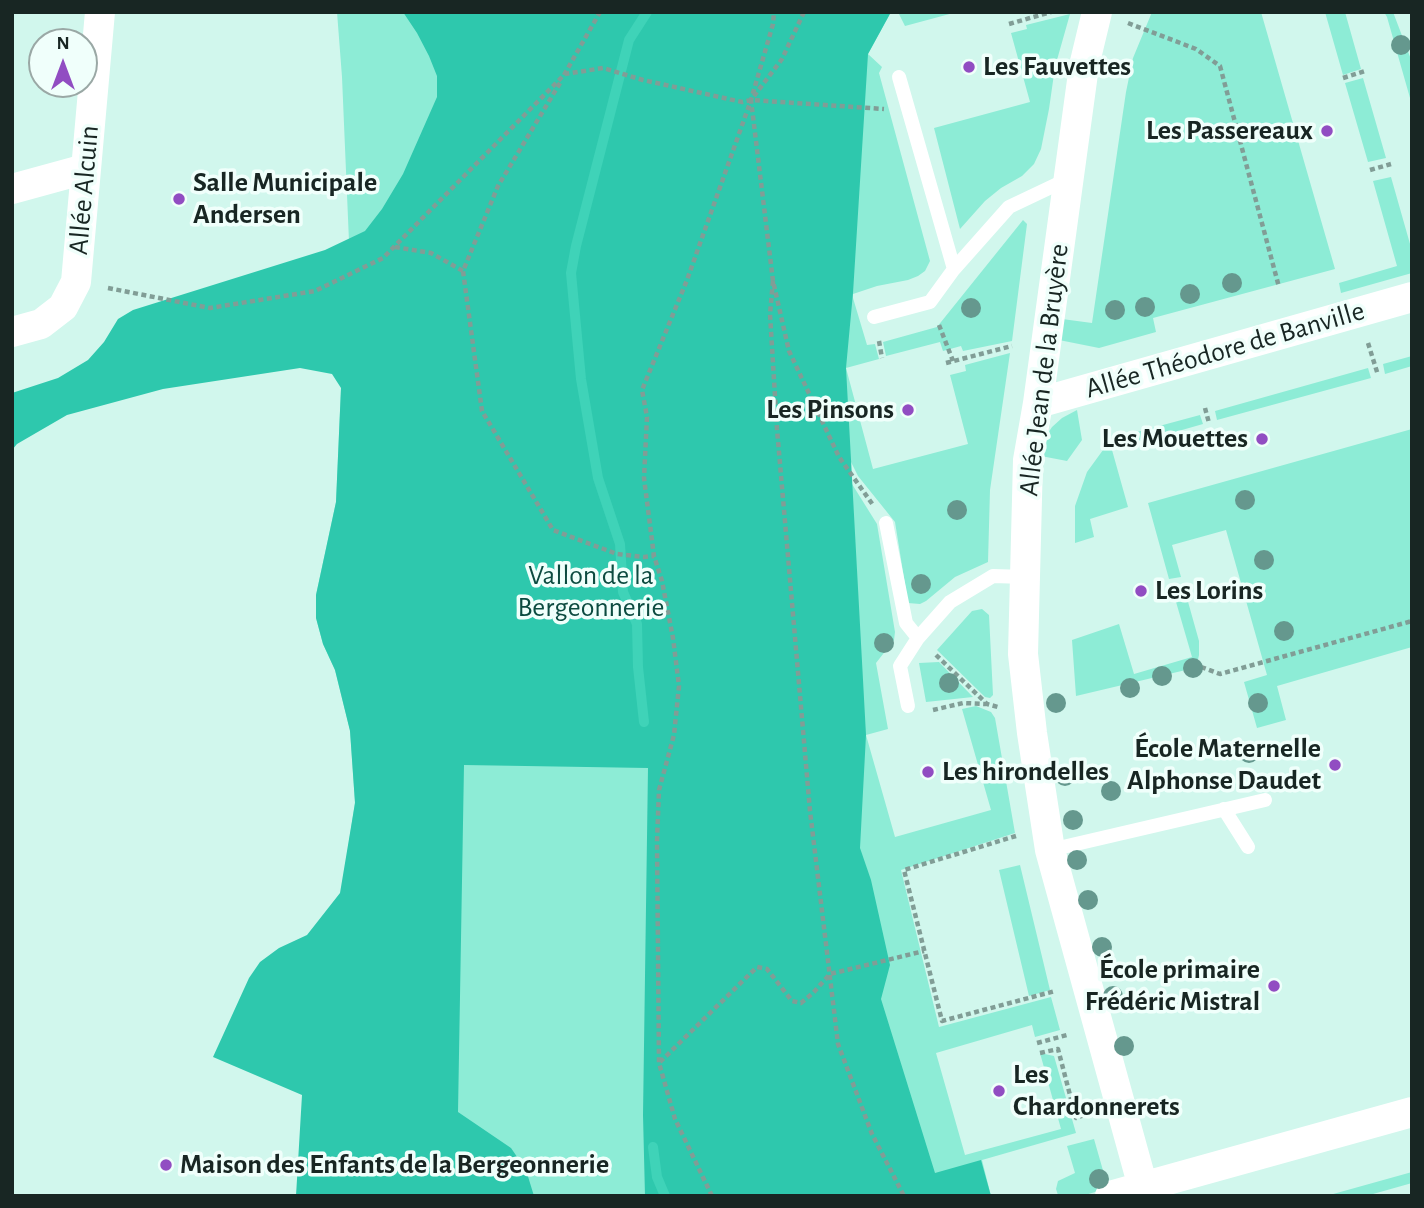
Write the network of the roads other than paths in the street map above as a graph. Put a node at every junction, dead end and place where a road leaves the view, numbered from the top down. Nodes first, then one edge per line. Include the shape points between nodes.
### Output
1 (100, 12) edge
2 (1107, 16) edge
3 (899, 77) dead end
4 (85, 169) junction
5 (1068, 179) junction
6 (12, 188) edge
7 (954, 268) junction
8 (1412, 296) edge
9 (874, 317) dead end
10 (12, 332) edge
11 (1038, 403) junction
12 (886, 523) road end
13 (1025, 577) junction
14 (918, 638) junction
15 (908, 706) dead end
16 (1265, 800) dead end
17 (1224, 809) junction
18 (1248, 847) dead end
19 (1049, 850) junction
20 (1412, 1112) edge
21 (1143, 1186) junction
22 (1110, 1196) edge

1 - 4 street, Allée Alcuin
2 - 5 street, Allée Jean de la Bruyère via 1084,66
3 - 7 lane
4 - 6 street
4 - 10 street, Allée Alcuin via 76,282 63,307 41,324
5 - 7 lane via 1009,206
5 - 11 street, Allée Jean de la Bruyère
7 - 9 lane via 930,302
8 - 11 street, Allée Théodore de Banville
11 - 13 street, Allée Jean de la Bruyère via 1028,460
12 - 14 lane via 906,622
13 - 14 lane via 993,576 950,602
13 - 19 street, Allée Jean de la Bruyère via 1023,654
14 - 15 lane via 900,666
16 - 17 lane
17 - 18 lane
17 - 19 lane
19 - 21 street, Allée Jean de la Bruyère
20 - 21 street
21 - 22 street

